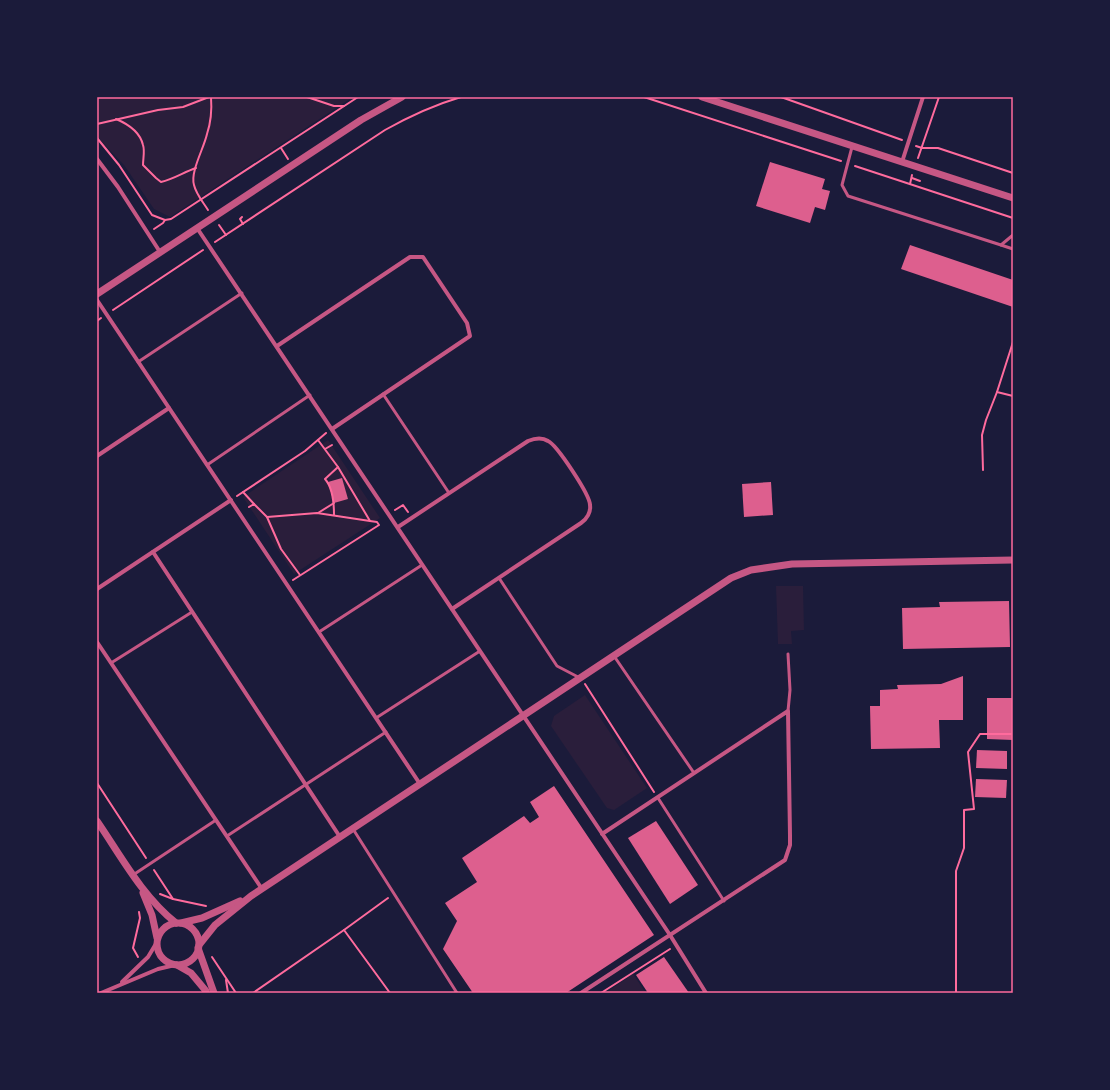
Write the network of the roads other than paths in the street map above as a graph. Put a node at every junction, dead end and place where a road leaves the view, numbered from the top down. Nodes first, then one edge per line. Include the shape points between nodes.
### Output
1 (402, 97) edge
2 (702, 97) edge
3 (923, 97) edge
4 (852, 146) junction
5 (97, 159) edge
6 (902, 162) junction
7 (1013, 198) edge
8 (197, 228) junction
9 (1013, 235) edge
10 (1001, 245) junction
11 (1013, 249) edge
12 (160, 252) junction
13 (242, 293) junction
14 (97, 294) edge
15 (97, 300) edge
16 (277, 346) junction
17 (138, 362) junction
18 (383, 394) junction
19 (310, 395) junction
20 (169, 408) junction
21 (332, 428) junction
22 (97, 456) edge
23 (207, 465) junction
24 (449, 493) junction
25 (231, 500) junction
26 (398, 527) junction
27 (153, 552) junction
28 (1013, 560) edge
29 (422, 565) junction
30 (499, 578) junction
31 (97, 589) edge
32 (452, 609) junction
33 (192, 612) junction
34 (319, 632) junction
35 (97, 642) edge
36 (480, 651) junction
37 (788, 654) dead end
38 (614, 656) junction
39 (111, 663) junction
40 (580, 678) junction
41 (788, 711) junction
42 (523, 716) junction
43 (376, 718) junction
44 (386, 732) junction
45 (694, 774) junction
46 (306, 784) junction
47 (420, 784) junction
48 (658, 798) junction
49 (216, 820) junction
50 (97, 821) edge
51 (353, 828) junction
52 (602, 834) junction
53 (227, 836) junction
54 (340, 836) junction
55 (133, 875) junction
56 (140, 886) junction
57 (262, 889) junction
58 (251, 896) junction
59 (724, 900) junction
60 (178, 923) junction
61 (670, 935) junction
62 (157, 942) junction
63 (199, 946) junction
64 (176, 965) junction
65 (120, 985) junction
66 (207, 992) edge
67 (100, 993) edge
68 (214, 993) edge
69 (457, 993) edge
70 (581, 993) edge
71 (706, 993) edge

1 - 8 street via 362,120
2 - 4 street
3 - 6 street
4 - 6 street
4 - 10 lane via 842,185 848,196
5 - 12 street
6 - 7 street
8 - 12 street
8 - 13 street
9 - 10 lane
10 - 11 lane
12 - 14 street
13 - 16 street
13 - 17 lane
15 - 17 street
16 - 18 street via 410,257 422,256 467,323 470,336
16 - 19 street
17 - 20 street
18 - 21 street
18 - 24 lane
19 - 21 street
19 - 23 lane
20 - 22 street
20 - 23 street
21 - 26 street
23 - 25 street
24 - 26 street
24 - 30 street via 528,441 538,438 548,440 556,447 587,494 590,509 584,520
25 - 27 street
25 - 34 street
26 - 29 street
27 - 31 street
27 - 33 street
28 - 38 street via 792,564 751,570 731,578
29 - 32 street
29 - 34 lane
30 - 32 street
30 - 40 lane via 557,666
32 - 36 street
33 - 39 lane
33 - 46 street
34 - 43 street
35 - 39 street
36 - 42 street
36 - 43 lane
37 - 41 lane
38 - 40 street
38 - 45 lane
39 - 49 street
40 - 42 street
41 - 45 street
41 - 59 street via 790,845 785,860
42 - 47 street
42 - 52 street
43 - 44 street
44 - 46 lane
44 - 47 street
45 - 48 street
46 - 53 lane
46 - 54 street
47 - 51 street
48 - 52 street
48 - 59 lane
49 - 53 street
49 - 55 lane
50 - 55 street
51 - 54 street
51 - 69 lane
52 - 61 street
53 - 57 street
54 - 57 street
55 - 56 street
56 - 60 street via 158,907
56 - 62 street via 152,915
57 - 58 street
58 - 60 street via 202,918
58 - 63 street via 215,925
59 - 61 street
60 - 62 street via 162,930
60 - 63 street via 192,928
61 - 70 street
61 - 71 street
62 - 64 street via 161,957 166,962
62 - 65 street via 148,957
63 - 64 street via 191,960
63 - 68 street
64 - 65 street via 158,969
64 - 66 street via 191,973
65 - 67 street

